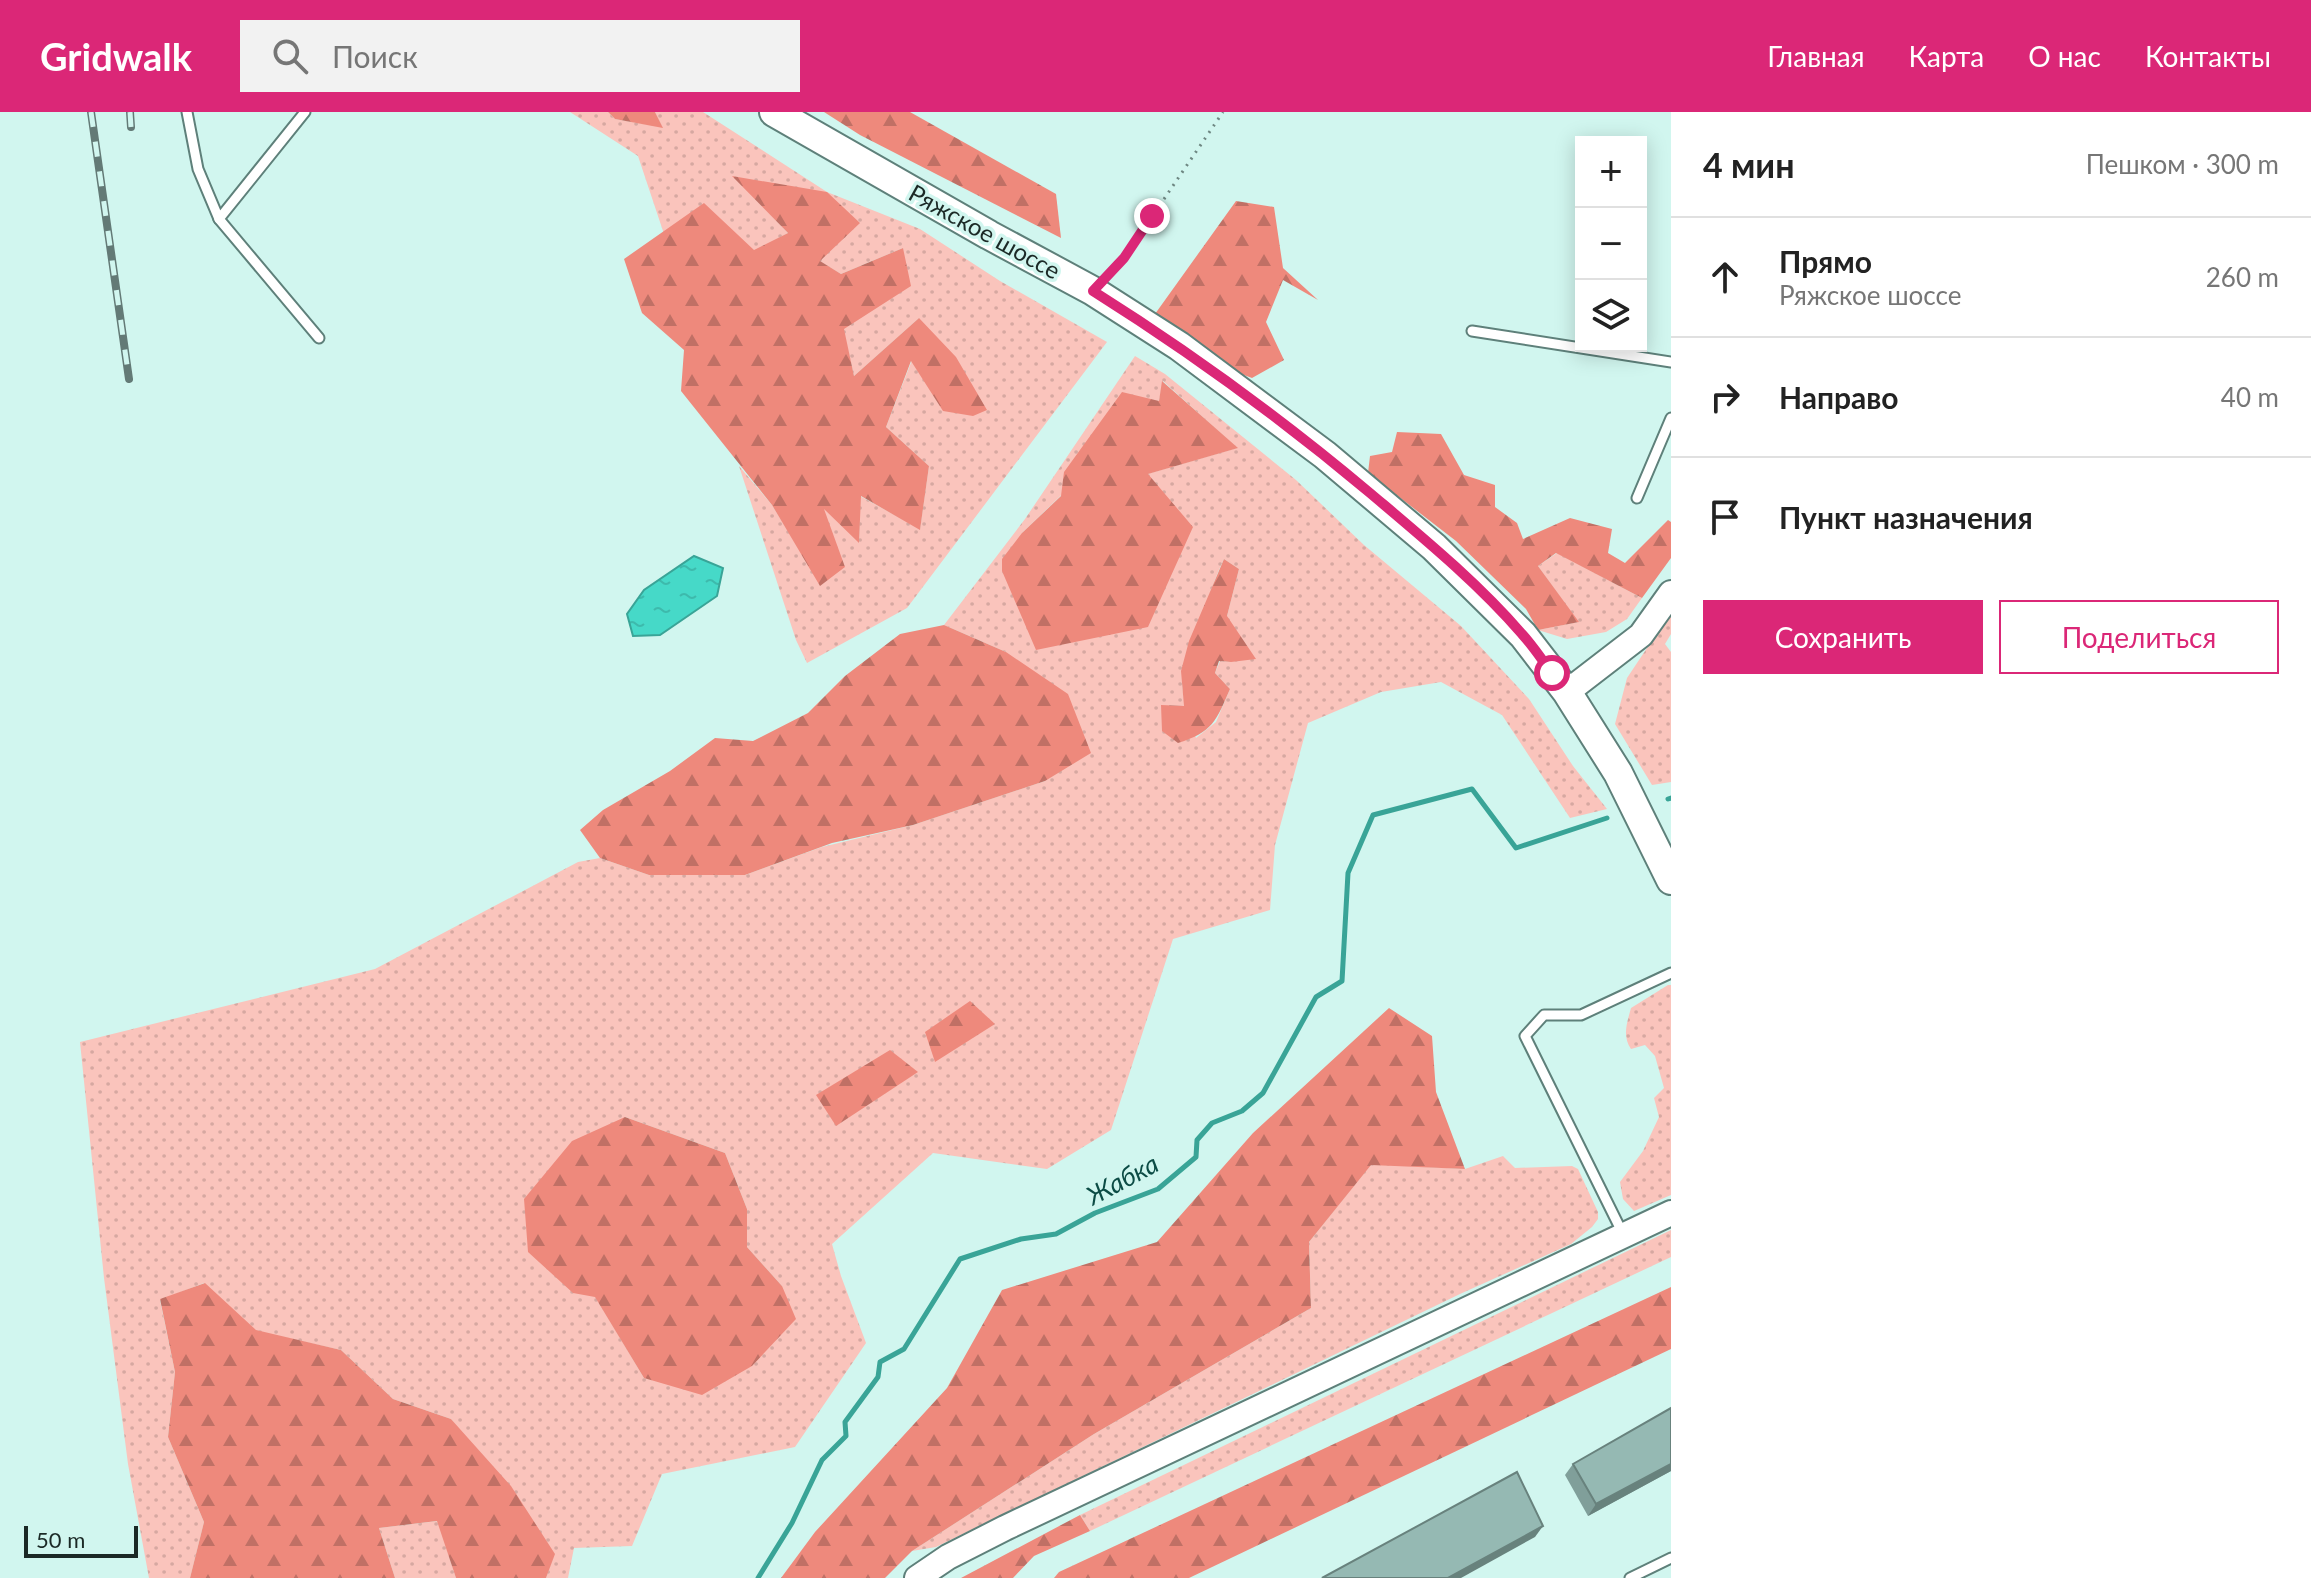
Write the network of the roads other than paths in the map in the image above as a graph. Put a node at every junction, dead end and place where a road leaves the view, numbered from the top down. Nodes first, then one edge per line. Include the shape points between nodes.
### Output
1 (187, 112) edge
2 (305, 112) edge
3 (774, 112) edge
4 (219, 219) junction
5 (1472, 331) dead end
6 (319, 338) dead end
7 (1671, 362) edge
8 (1671, 418) edge
9 (1637, 498) dead end
10 (1671, 593) edge
11 (1567, 692) junction
12 (1671, 880) edge
13 (1671, 973) edge
14 (1671, 1213) edge
15 (1624, 1235) junction
16 (1671, 1558) edge
17 (917, 1578) edge
18 (1630, 1578) edge

1 - 4 lane via 198,169
2 - 4 lane
3 - 11 main road, Ряжское шоссе via 1093,291 1179,346 1434,547 1523,635
4 - 6 lane
5 - 7 lane
8 - 9 lane
10 - 11 street via 1641,635
11 - 12 main road, Ряжское шоссе via 1618,773
13 - 15 lane via 1581,1015 1544,1015 1525,1036
14 - 15 street
15 - 17 street via 1005,1528
16 - 18 lane

